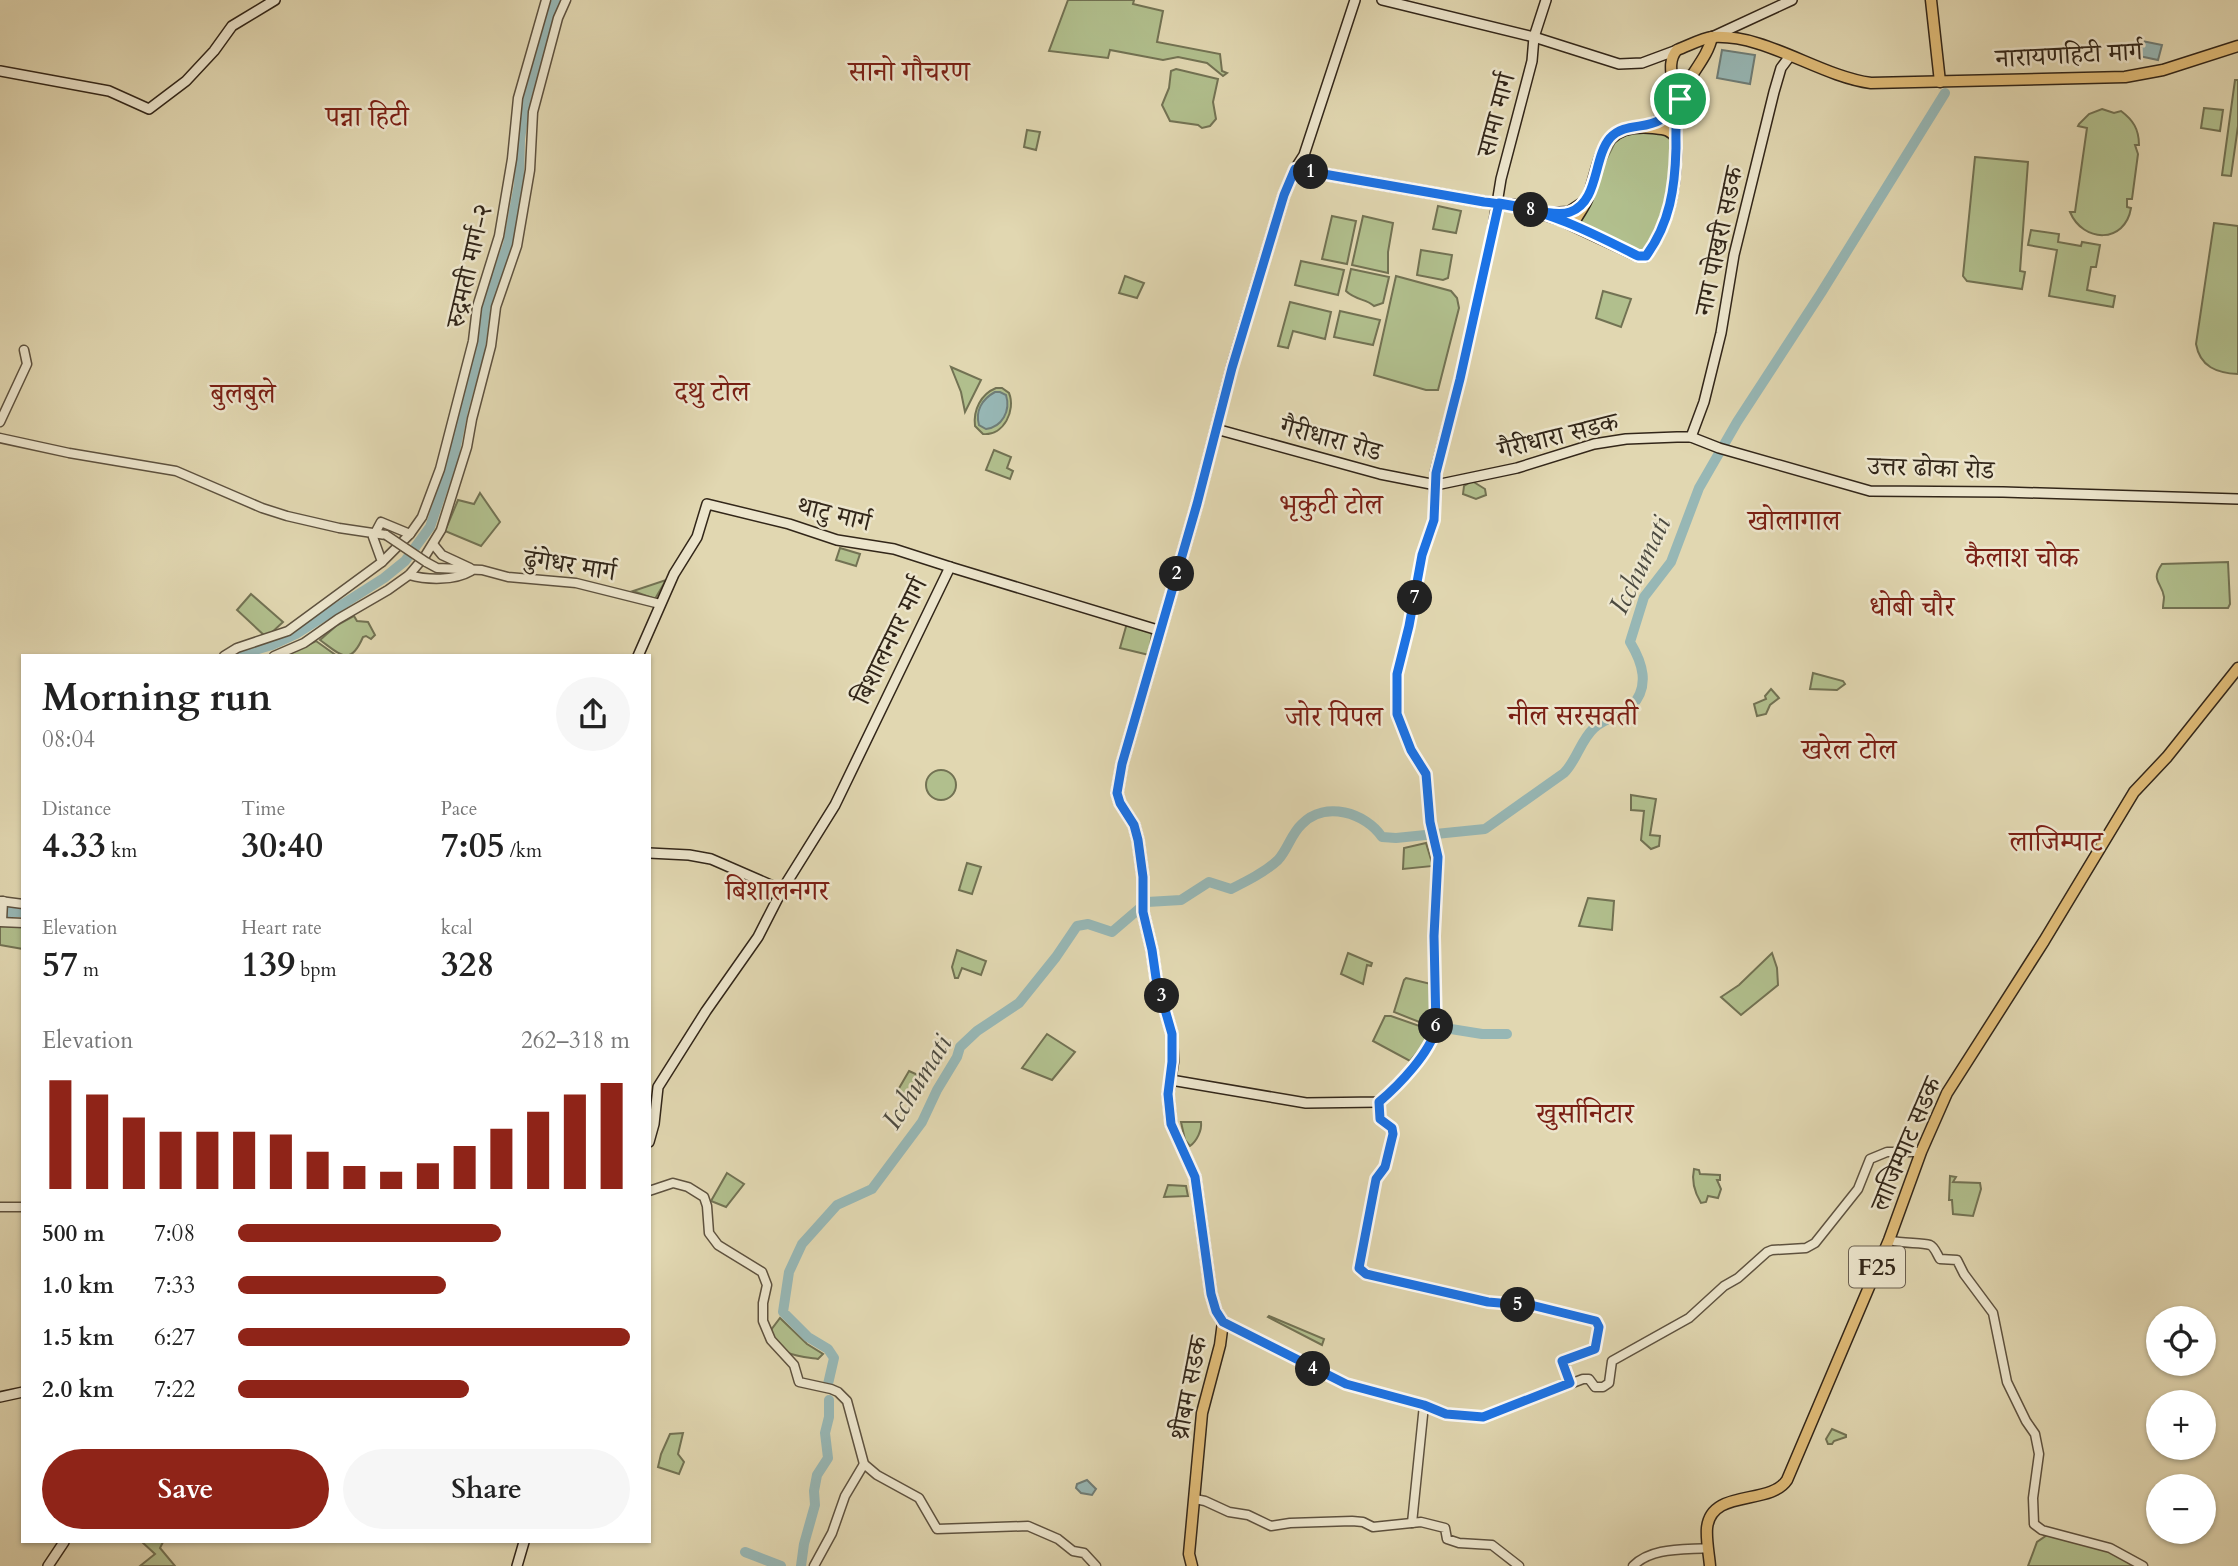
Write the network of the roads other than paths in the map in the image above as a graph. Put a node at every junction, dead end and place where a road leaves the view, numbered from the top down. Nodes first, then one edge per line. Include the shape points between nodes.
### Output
1 (275, 0) edge
2 (546, 0) edge
3 (566, 0) edge
4 (1355, 0) edge
5 (1382, 0) edge
6 (1546, 0) edge
7 (1792, 0) edge
8 (1931, 0) edge
9 (1534, 37) junction
10 (1712, 37) junction
11 (2238, 46) edge
12 (1677, 50) junction
13 (1790, 56) junction
14 (0, 71) edge
15 (1940, 82) junction
16 (1677, 98) junction
17 (1642, 127) junction
18 (1676, 139) junction
19 (1295, 169) junction
20 (1590, 192) junction
21 (1499, 203) junction
22 (1529, 209) junction
23 (1573, 225) junction
24 (24, 351) dead end
25 (0, 422) edge
26 (1216, 429) junction
27 (1691, 437) junction
28 (0, 438) edge
29 (1436, 485) junction
30 (2238, 499) edge
31 (374, 533) junction
32 (410, 534) junction
33 (433, 544) junction
34 (382, 562) junction
35 (950, 567) junction
36 (472, 570) junction
37 (409, 575) junction
38 (660, 604) junction
39 (1161, 631) junction
40 (227, 654) edge
41 (279, 654) edge
42 (639, 654) edge
43 (2238, 668) edge
44 (651, 853) edge
45 (782, 890) junction
46 (2, 903) edge
47 (21, 905) edge
48 (1, 920) edge
49 (21, 923) edge
50 (1171, 1080) junction
51 (1379, 1102) junction
52 (651, 1135) edge
53 (1921, 1152) junction
54 (651, 1190) edge
55 (0, 1207) edge
56 (21, 1207) edge
57 (1889, 1240) junction
58 (1223, 1322) junction
59 (1570, 1383) junction
60 (21, 1392) edge
61 (0, 1397) edge
62 (1424, 1405) junction
63 (864, 1464) junction
64 (1195, 1499) junction
65 (1412, 1523) junction
66 (63, 1543) edge
67 (524, 1543) edge
68 (1709, 1548) junction
69 (48, 1566) edge
70 (517, 1566) edge
71 (814, 1566) edge
72 (1096, 1566) edge
73 (1192, 1566) edge
74 (1518, 1566) edge
75 (1633, 1566) edge
76 (1710, 1566) edge
77 (2143, 1566) edge

1 - 14 main road via 232,26 186,81 149,109 109,91
2 - 32 street, रुद्रमती मार्ग-२ via 517,97 505,209 477,307 473,341 440,469 422,517
3 - 33 street via 533,112 530,170 517,246 496,307 491,346 456,486
4 - 19 main road via 1304,155
5 - 9 main road
6 - 9 main road, सामा मार्ग
7 - 10 main road
8 - 15 main road
9 - 12 main road via 1626,65 1642,64
9 - 21 main road, सामा मार्ग
10 - 12 main road
10 - 13 main road, नारायणहिटी मार्ग via 1749,41
10 - 16 main road
11 - 15 main road, नारायणहिटी मार्ग via 2125,77
12 - 16 main road via 1671,64
13 - 15 main road, नारायणहिटी मार्ग via 1852,80
13 - 27 main road, नाग पोखरी सडक via 1774,92 1734,255 1721,333
16 - 17 main road via 1661,120
16 - 18 main road
17 - 18 main road via 1668,130
17 - 20 main road via 1611,137
18 - 23 main road via 1672,201 1646,256
19 - 21 main road
19 - 26 main road, थ्रीबम सडक
20 - 22 main road via 1569,212
20 - 23 main road
21 - 22 main road
21 - 29 main road, सामा मार्ग
22 - 23 main road
24 - 25 street via 27,364
26 - 29 main road, गैरीधारा रोड
26 - 39 main road, थ्रीबम सडक
27 - 29 main road, गैरीधारा सडक via 1608,442
27 - 30 main road, उत्तर ढोका रोड via 1870,491
28 - 31 street via 176,471 287,516
29 - 51 main road, सामा मार्ग via 1434,520 1422,555 1396,697 1397,714 1411,750 1426,774 1438,857 1436,1028 1426,1050
31 - 32 street via 381,522
31 - 34 street
31 - 36 street, bridge via 386,535 437,568
32 - 34 street, रुद्रमती मार्ग-२
33 - 36 street via 442,555
33 - 37 street
34 - 40 street, रुद्रमती मार्ग-२ via 288,631
35 - 38 main road, थाटु मार्ग via 894,549 837,540 707,505 697,537
35 - 39 main road, बिशालनगर मार्ग
35 - 45 main road, बिशालनगर मार्ग via 835,805
36 - 37 street via 451,577
36 - 38 street, ढुंगेधर मार्ग via 576,583
37 - 41 street via 304,643
38 - 42 main road
39 - 50 main road, थ्रीबम सडक via 1117,793 1138,840 1142,903 1172,1034
43 - 53 main road, लाजिम्पाट सडक / F25 via 2134,792 1947,1093
44 - 45 main road via 711,859
45 - 52 main road, बिशालनगर मार्ग via 758,937 658,1087
46 - 47 street
46 - 48 street
48 - 49 street
50 - 51 main road via 1306,1103
50 - 58 main road, थ्रीबम सडक via 1171,1124 1195,1177 1211,1294
51 - 59 street via 1380,1119 1393,1134 1385,1167 1376,1179 1359,1268 1366,1274 1488,1302 1535,1306 1596,1321 1595,1349 1562,1361
53 - 57 main road, लाजिम्पाट सडक / F25
53 - 59 street via 1886,1152 1870,1159 1858,1189 1815,1243 1767,1252 1689,1318 1612,1361 1609,1383 1603,1387 1595,1387 1586,1378
54 - 63 street via 673,1183 704,1198 709,1233 718,1245 762,1272 767,1285 763,1321 771,1340 794,1365 799,1382 831,1389 847,1401
55 - 56 street
57 - 68 main road, लाजिम्पाट सडक / F25 via 1787,1480 1777,1491 1720,1508 1709,1521
57 - 77 street via 1930,1245 1940,1259 1957,1260 1993,1313 2007,1382 2035,1434 2039,1454 2034,1524 2110,1548
58 - 62 street via 1346,1384
58 - 64 main road, थ्रीबम सडक via 1202,1413
59 - 62 street via 1483,1417 1446,1414
60 - 61 main road
62 - 65 street
63 - 71 street
63 - 72 street via 919,1497 937,1529 1028,1526 1084,1553
64 - 65 street via 1270,1526 1290,1522 1352,1521 1373,1527
64 - 73 main road, थ्रीबम सडक via 1189,1554
65 - 74 street via 1445,1528 1447,1539 1459,1543 1492,1545
66 - 69 main road
67 - 70 main road
68 - 75 street via 1665,1551
68 - 76 main road, लाजिम्पाट सडक / F25

